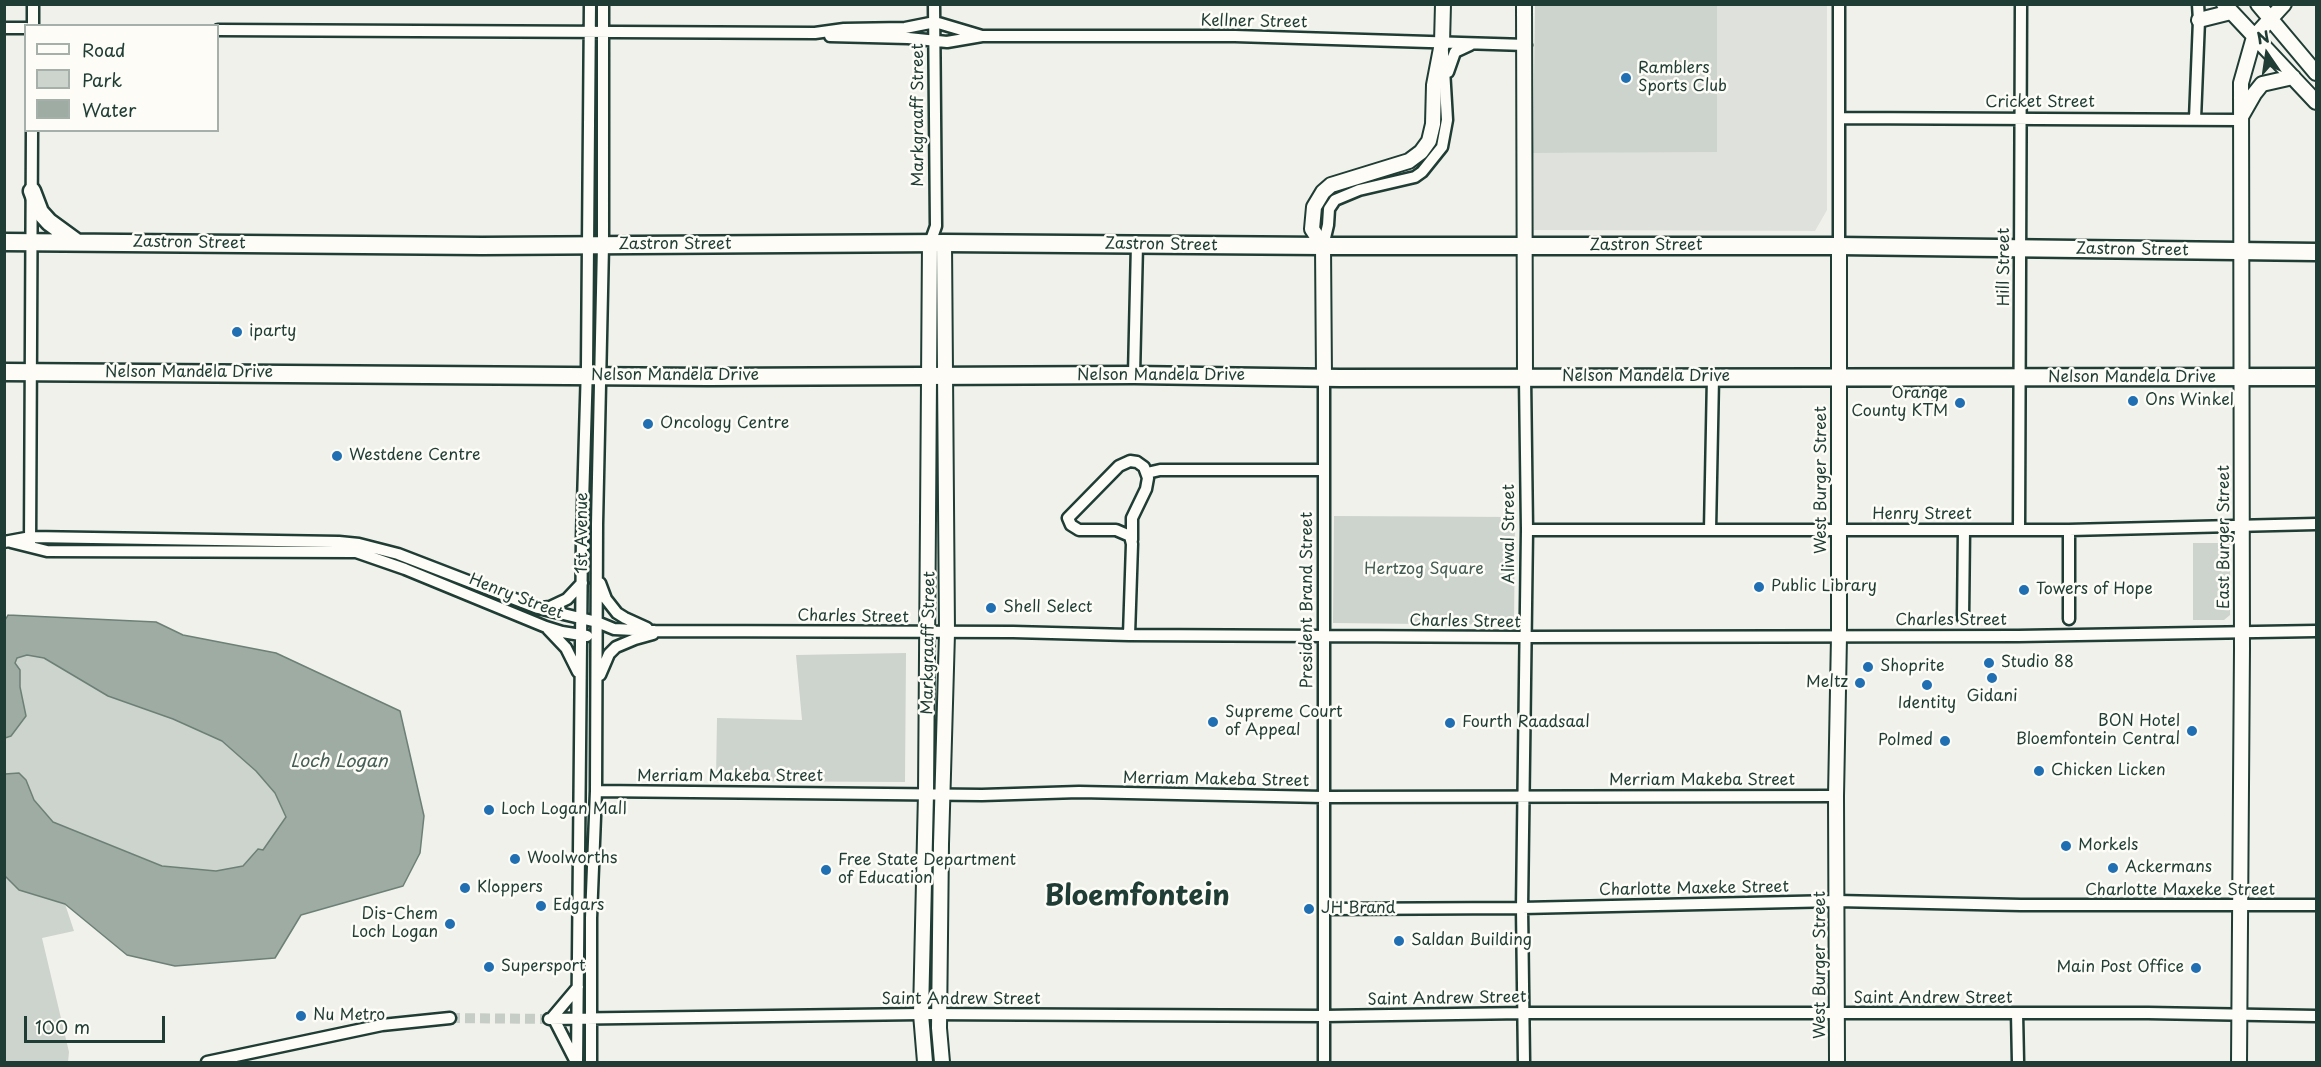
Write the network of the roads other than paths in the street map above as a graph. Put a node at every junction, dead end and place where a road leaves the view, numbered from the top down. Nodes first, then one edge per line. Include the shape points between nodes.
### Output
1 (33, 4) edge
2 (590, 4) edge
3 (603, 4) edge
4 (934, 4) edge
5 (1443, 4) edge
6 (1524, 4) edge
7 (1839, 4) edge
8 (2021, 4) edge
9 (2198, 4) edge
10 (2258, 4) edge
11 (2284, 4) edge
12 (2227, 8) edge
13 (2270, 18) junction
14 (2199, 20) junction
15 (935, 22) junction
16 (33, 24) edge
17 (4, 28) edge
18 (24, 28) edge
19 (219, 30) edge
20 (590, 32) junction
21 (603, 32) junction
22 (815, 33) junction
23 (982, 36) junction
24 (2254, 37) junction
25 (935, 41) junction
26 (1442, 43) junction
27 (1474, 44) junction
28 (1526, 45) junction
29 (2316, 72) edge
30 (2293, 77) junction
31 (1447, 82) junction
32 (2316, 102) edge
33 (1840, 118) junction
34 (2022, 118) junction
35 (2195, 119) junction
36 (2240, 120) junction
37 (33, 132) edge
38 (32, 191) junction
39 (75, 241) junction
40 (4, 242) edge
41 (32, 242) junction
42 (937, 243) junction
43 (1137, 244) junction
44 (595, 245) junction
45 (1323, 246) junction
46 (1525, 246) junction
47 (1839, 246) junction
48 (2020, 248) junction
49 (2240, 252) junction
50 (2316, 252) edge
51 (4, 372) edge
52 (31, 372) junction
53 (936, 375) junction
54 (1134, 375) junction
55 (594, 376) junction
56 (1525, 377) junction
57 (1713, 377) junction
58 (1838, 377) junction
59 (2316, 377) edge
60 (1324, 378) junction
61 (2242, 378) junction
62 (2020, 379) junction
63 (1324, 470) junction
64 (1147, 473) junction
65 (2316, 524) edge
66 (2241, 527) junction
67 (1527, 530) junction
68 (1710, 530) junction
69 (1838, 530) junction
70 (1964, 530) junction
71 (2019, 530) junction
72 (2069, 530) junction
73 (1132, 540) junction
74 (7, 542) edge
75 (31, 542) junction
76 (597, 574) junction
77 (582, 583) junction
78 (538, 608) junction
79 (1963, 618) dead end
80 (582, 619) junction
81 (2069, 619) dead end
82 (597, 622) junction
83 (546, 627) junction
84 (614, 629) junction
85 (656, 631) junction
86 (667, 631) junction
87 (2316, 631) edge
88 (927, 632) junction
89 (947, 633) junction
90 (2241, 633) junction
91 (581, 635) junction
92 (1129, 635) junction
93 (1326, 636) junction
94 (1839, 636) junction
95 (597, 637) junction
96 (1526, 638) junction
97 (581, 680) junction
98 (597, 683) junction
99 (596, 791) junction
100 (926, 793) junction
101 (943, 793) junction
102 (1523, 796) junction
103 (1836, 796) junction
104 (1324, 797) junction
105 (1837, 901) junction
106 (2316, 905) edge
107 (2240, 906) junction
108 (1522, 908) junction
109 (1324, 909) junction
110 (578, 987) junction
111 (1523, 1013) junction
112 (2017, 1013) junction
113 (921, 1014) junction
114 (1837, 1014) junction
115 (940, 1015) junction
116 (2240, 1015) junction
117 (1324, 1016) junction
118 (2316, 1016) edge
119 (450, 1018) tunnel mouth
120 (578, 1018) junction
121 (591, 1018) junction
122 (551, 1019) junction
123 (207, 1062) edge
124 (576, 1062) edge
125 (591, 1062) edge
126 (925, 1062) edge
127 (942, 1062) edge
128 (1324, 1062) edge
129 (1524, 1062) edge
130 (1837, 1062) edge
131 (2018, 1062) edge
132 (2239, 1062) edge

1 - 16 street
2 - 20 street, 1st Avenue
3 - 21 street, 1st Avenue
4 - 15 street, Markgraaff Street
5 - 26 main road
6 - 28 main road, Aliwal Street
7 - 33 street, West Burger Street
8 - 34 street, Hill Street
9 - 14 street
10 - 13 main road
11 - 13 main road, East Burger Street
12 - 14 main road
12 - 24 main road
13 - 24 main road, East Burger Street
13 - 29 main road
14 - 35 street
15 - 22 street, Kellner Street via 904,28
15 - 23 street, Kellner Street
15 - 25 street, Markgraaff Street
17 - 18 street
19 - 20 street, Kellner Street
20 - 21 street, Kellner Street
20 - 44 street, 1st Avenue
21 - 22 street, Kellner Street
21 - 44 street, 1st Avenue
22 - 25 street, Kellner Street
23 - 25 street, Kellner Street
23 - 26 street, Kellner Street via 1235,36
24 - 30 main road
24 - 36 main road, East Burger Street via 2241,83
25 - 42 street, Markgraaff Street
26 - 27 street, Kellner Street
26 - 31 street
26 - 45 main road via 1429,141 1409,161 1344,180 1323,192 1314,207 1312,229
27 - 28 street, Kellner Street
27 - 31 street via 1455,52
28 - 46 main road, Aliwal Street
30 - 32 main road
30 - 36 main road via 2262,84
31 - 45 street via 1445,134 1436,157 1415,177 1335,200 1329,209
33 - 34 street, Cricket Street
33 - 47 street, West Burger Street
34 - 35 street, Cricket Street
34 - 48 street, Hill Street
35 - 36 street, Cricket Street
36 - 49 main road, East Burger Street
37 - 38 street
38 - 39 highway via 40,212
38 - 41 street
39 - 41 highway, Zastron Street
39 - 44 highway, Zastron Street
40 - 41 highway, Zastron Street
41 - 52 street
42 - 43 highway, Zastron Street
42 - 44 highway, Zastron Street
42 - 53 main road, Markgraaff Street
43 - 45 highway, Zastron Street
43 - 54 street
44 - 55 street, 1st Avenue
45 - 46 highway, Zastron Street
45 - 60 main road, President Brand Street
46 - 47 highway, Zastron Street
46 - 56 main road, Aliwal Street
47 - 48 highway, Zastron Street
47 - 58 main road, West Burger Street
48 - 49 highway, Zastron Street
48 - 62 street, Hill Street
49 - 50 highway, Zastron Street
49 - 61 main road, East Burger Street
51 - 52 highway, Nelson Mandela Drive
52 - 55 highway, Nelson Mandela Drive
52 - 75 street
53 - 54 highway, Nelson Mandela Drive
53 - 55 highway, Nelson Mandela Drive
53 - 88 main road, Markgraaff Street
53 - 89 main road, Markgraaff Street
54 - 60 highway, Nelson Mandela Drive
55 - 76 street, 1st Avenue
55 - 77 street, 1st Avenue
56 - 57 highway, Nelson Mandela Drive
56 - 60 highway, Nelson Mandela Drive
56 - 67 street, Aliwal Street
57 - 58 highway, Nelson Mandela Drive
57 - 68 street
58 - 62 highway, Nelson Mandela Drive
58 - 69 main road, West Burger Street
59 - 61 highway, Nelson Mandela Drive
60 - 63 street, President Brand Street
61 - 62 highway, Nelson Mandela Drive
61 - 66 main road, East Burger Street
62 - 71 street, Hill Street
63 - 64 street
63 - 93 street, President Brand Street
64 - 73 street via 1146,489 1132,518
64 - 73 street via 1137,462 1125,462 1068,518 1079,530 1116,530 1127,533
65 - 66 street, Henry Street
66 - 72 street, Henry Street
66 - 90 main road, East Burger Street
67 - 68 street, Henry Street
67 - 96 street, Aliwal Street
68 - 69 street, Henry Street
69 - 70 street, Henry Street
69 - 94 main road, West Burger Street
70 - 71 street, Henry Street
70 - 79 street
71 - 72 street, Henry Street
72 - 81 street
73 - 92 street
74 - 75 street, Henry Street
75 - 78 street, Henry Street via 359,544 398,554
75 - 83 street, Henry Street via 47,551 356,552
76 - 82 street, 1st Avenue
76 - 85 street via 606,599 617,613
77 - 78 street via 560,604
77 - 80 street, 1st Avenue
78 - 80 street, Henry Street
80 - 82 street, Henry Street
80 - 91 street, 1st Avenue
82 - 84 street, Henry Street
82 - 95 street, 1st Avenue
83 - 91 street, Henry Street
83 - 97 street via 573,657
84 - 85 street, Charles Street
84 - 95 street
85 - 86 street, Charles Street
86 - 88 street, Charles Street
86 - 98 street via 616,647 603,664
87 - 90 street, Charles Street
88 - 89 street, Charles Street
88 - 100 main road, Markgraaff Street
89 - 92 street, Charles Street
89 - 101 main road, Markgraaff Street
90 - 94 street, Charles Street
90 - 107 main road, East Burger Street
91 - 95 street, Henry Street
91 - 97 street, 1st Avenue
92 - 93 street, Charles Street
93 - 96 street, Charles Street
93 - 104 street, President Brand Street
94 - 96 street, Charles Street
94 - 103 main road, West Burger Street
95 - 98 street, 1st Avenue
96 - 102 street, Aliwal Street
97 - 110 street, 1st Avenue
98 - 99 street, 1st Avenue
99 - 100 street, Merriam Makeba Street
99 - 121 street, 1st Avenue
100 - 101 street, Merriam Makeba Street
100 - 113 main road, Markgraaff Street
101 - 104 street, Merriam Makeba Street
101 - 115 main road, Markgraaff Street
102 - 103 street, Merriam Makeba Street
102 - 104 street, Merriam Makeba Street
102 - 108 street, Aliwal Street
103 - 105 main road, West Burger Street
104 - 109 street, President Brand Street
105 - 107 street, Charlotte Maxeke Street
105 - 108 street, Charlotte Maxeke Street
105 - 114 main road, West Burger Street
106 - 107 street, Charlotte Maxeke Street
107 - 116 main road, East Burger Street
108 - 109 street, Charlotte Maxeke Street
108 - 111 street, Aliwal Street
109 - 117 street, President Brand Street
110 - 120 street, 1st Avenue
110 - 122 street
111 - 114 street, Saint Andrew Street
111 - 117 street, Saint Andrew Street
111 - 129 street, Aliwal Street
112 - 114 street, Saint Andrew Street
112 - 116 street, Saint Andrew Street
112 - 131 street
113 - 115 street, Saint Andrew Street
113 - 121 street, Saint Andrew Street
113 - 126 main road, Markgraaff Street
114 - 130 main road, West Burger Street
115 - 117 street, Saint Andrew Street
115 - 127 main road, Markgraaff Street
116 - 118 street, Saint Andrew Street
116 - 132 main road, East Burger Street
117 - 128 street, President Brand Street
119 - 123 street via 382,1025
120 - 121 street, Saint Andrew Street
120 - 122 street, Saint Andrew Street
120 - 124 street, 1st Avenue
121 - 125 street, 1st Avenue
122 - 124 street

